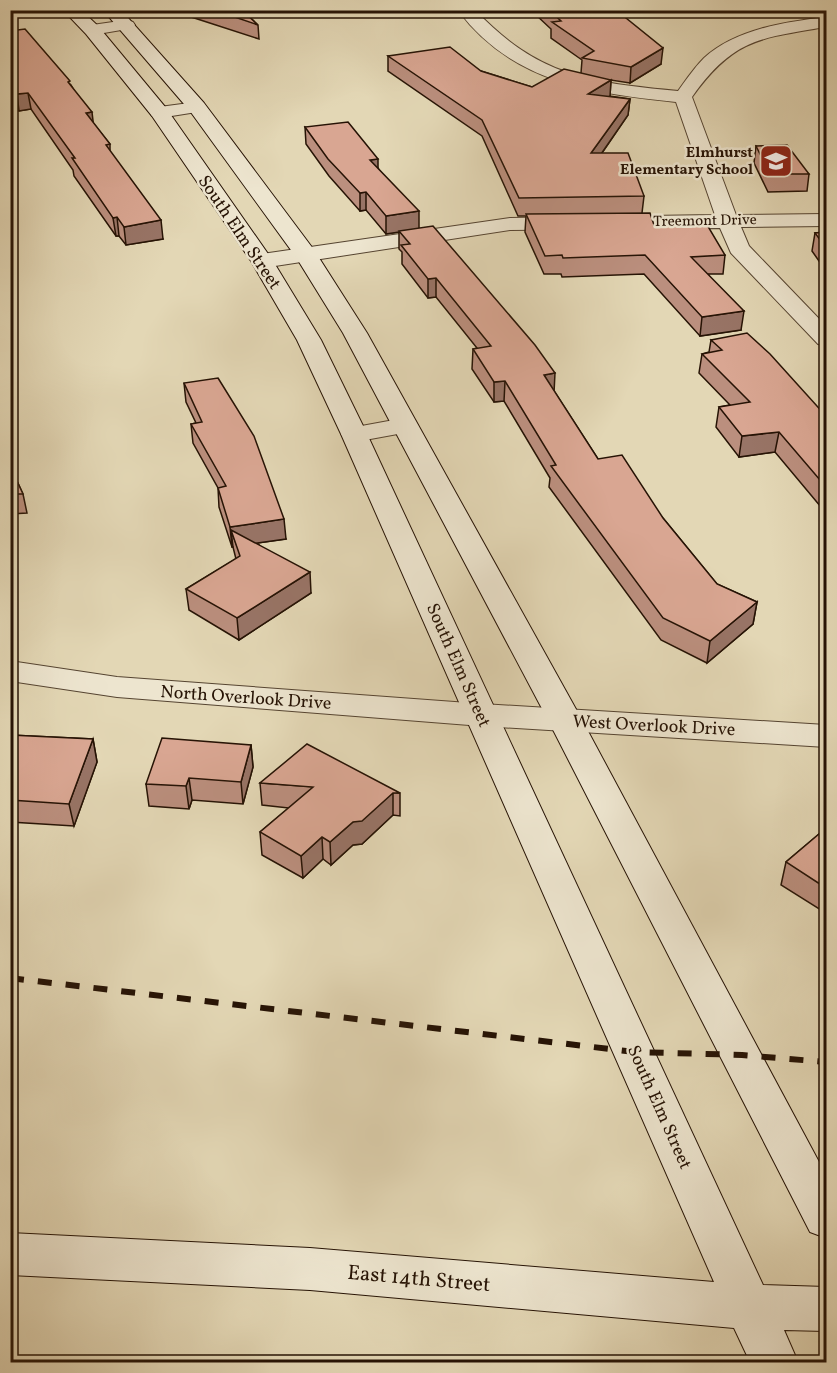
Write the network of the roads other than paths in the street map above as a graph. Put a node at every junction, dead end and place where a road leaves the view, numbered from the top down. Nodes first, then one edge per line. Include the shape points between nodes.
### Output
1 (71, 10) edge
2 (466, 10) edge
3 (119, 18) edge
4 (826, 22) edge
5 (92, 30) junction
6 (683, 97) junction
7 (197, 107) junction
8 (159, 112) junction
9 (727, 219) junction
10 (826, 220) edge
11 (306, 255) junction
12 (262, 261) junction
13 (826, 339) edge
14 (405, 426) junction
15 (354, 434) junction
16 (10, 671) edge
17 (482, 715) junction
18 (565, 720) junction
19 (826, 736) edge
20 (826, 1218) edge
21 (10, 1254) edge
22 (750, 1306) junction
23 (826, 1309) edge
24 (774, 1362) edge

1 - 5 street, South Elm Street
2 - 6 street via 489,36 544,72 608,90
3 - 5 street
3 - 7 street, South Elm Street
4 - 6 street via 738,41 711,61
5 - 8 street, South Elm Street
6 - 9 street
7 - 8 street
7 - 11 street, South Elm Street
8 - 12 street, South Elm Street
9 - 10 street, Treemont Drive
9 - 11 street, Treemont Drive via 510,224
9 - 13 street via 739,248
11 - 12 street, Treemont Drive
11 - 14 street, South Elm Street via 355,333
12 - 15 street, South Elm Street via 309,340
14 - 15 street
14 - 18 street, South Elm Street
15 - 17 street, South Elm Street
16 - 17 street, North Overlook Drive via 117,687
17 - 18 street, West Overlook Drive
17 - 22 street, South Elm Street
18 - 19 street, West Overlook Drive
18 - 20 street, South Elm Street
21 - 22 street, East 14th Street via 310,1269
22 - 23 street, East 14th Street
22 - 24 street, South Elm Street

